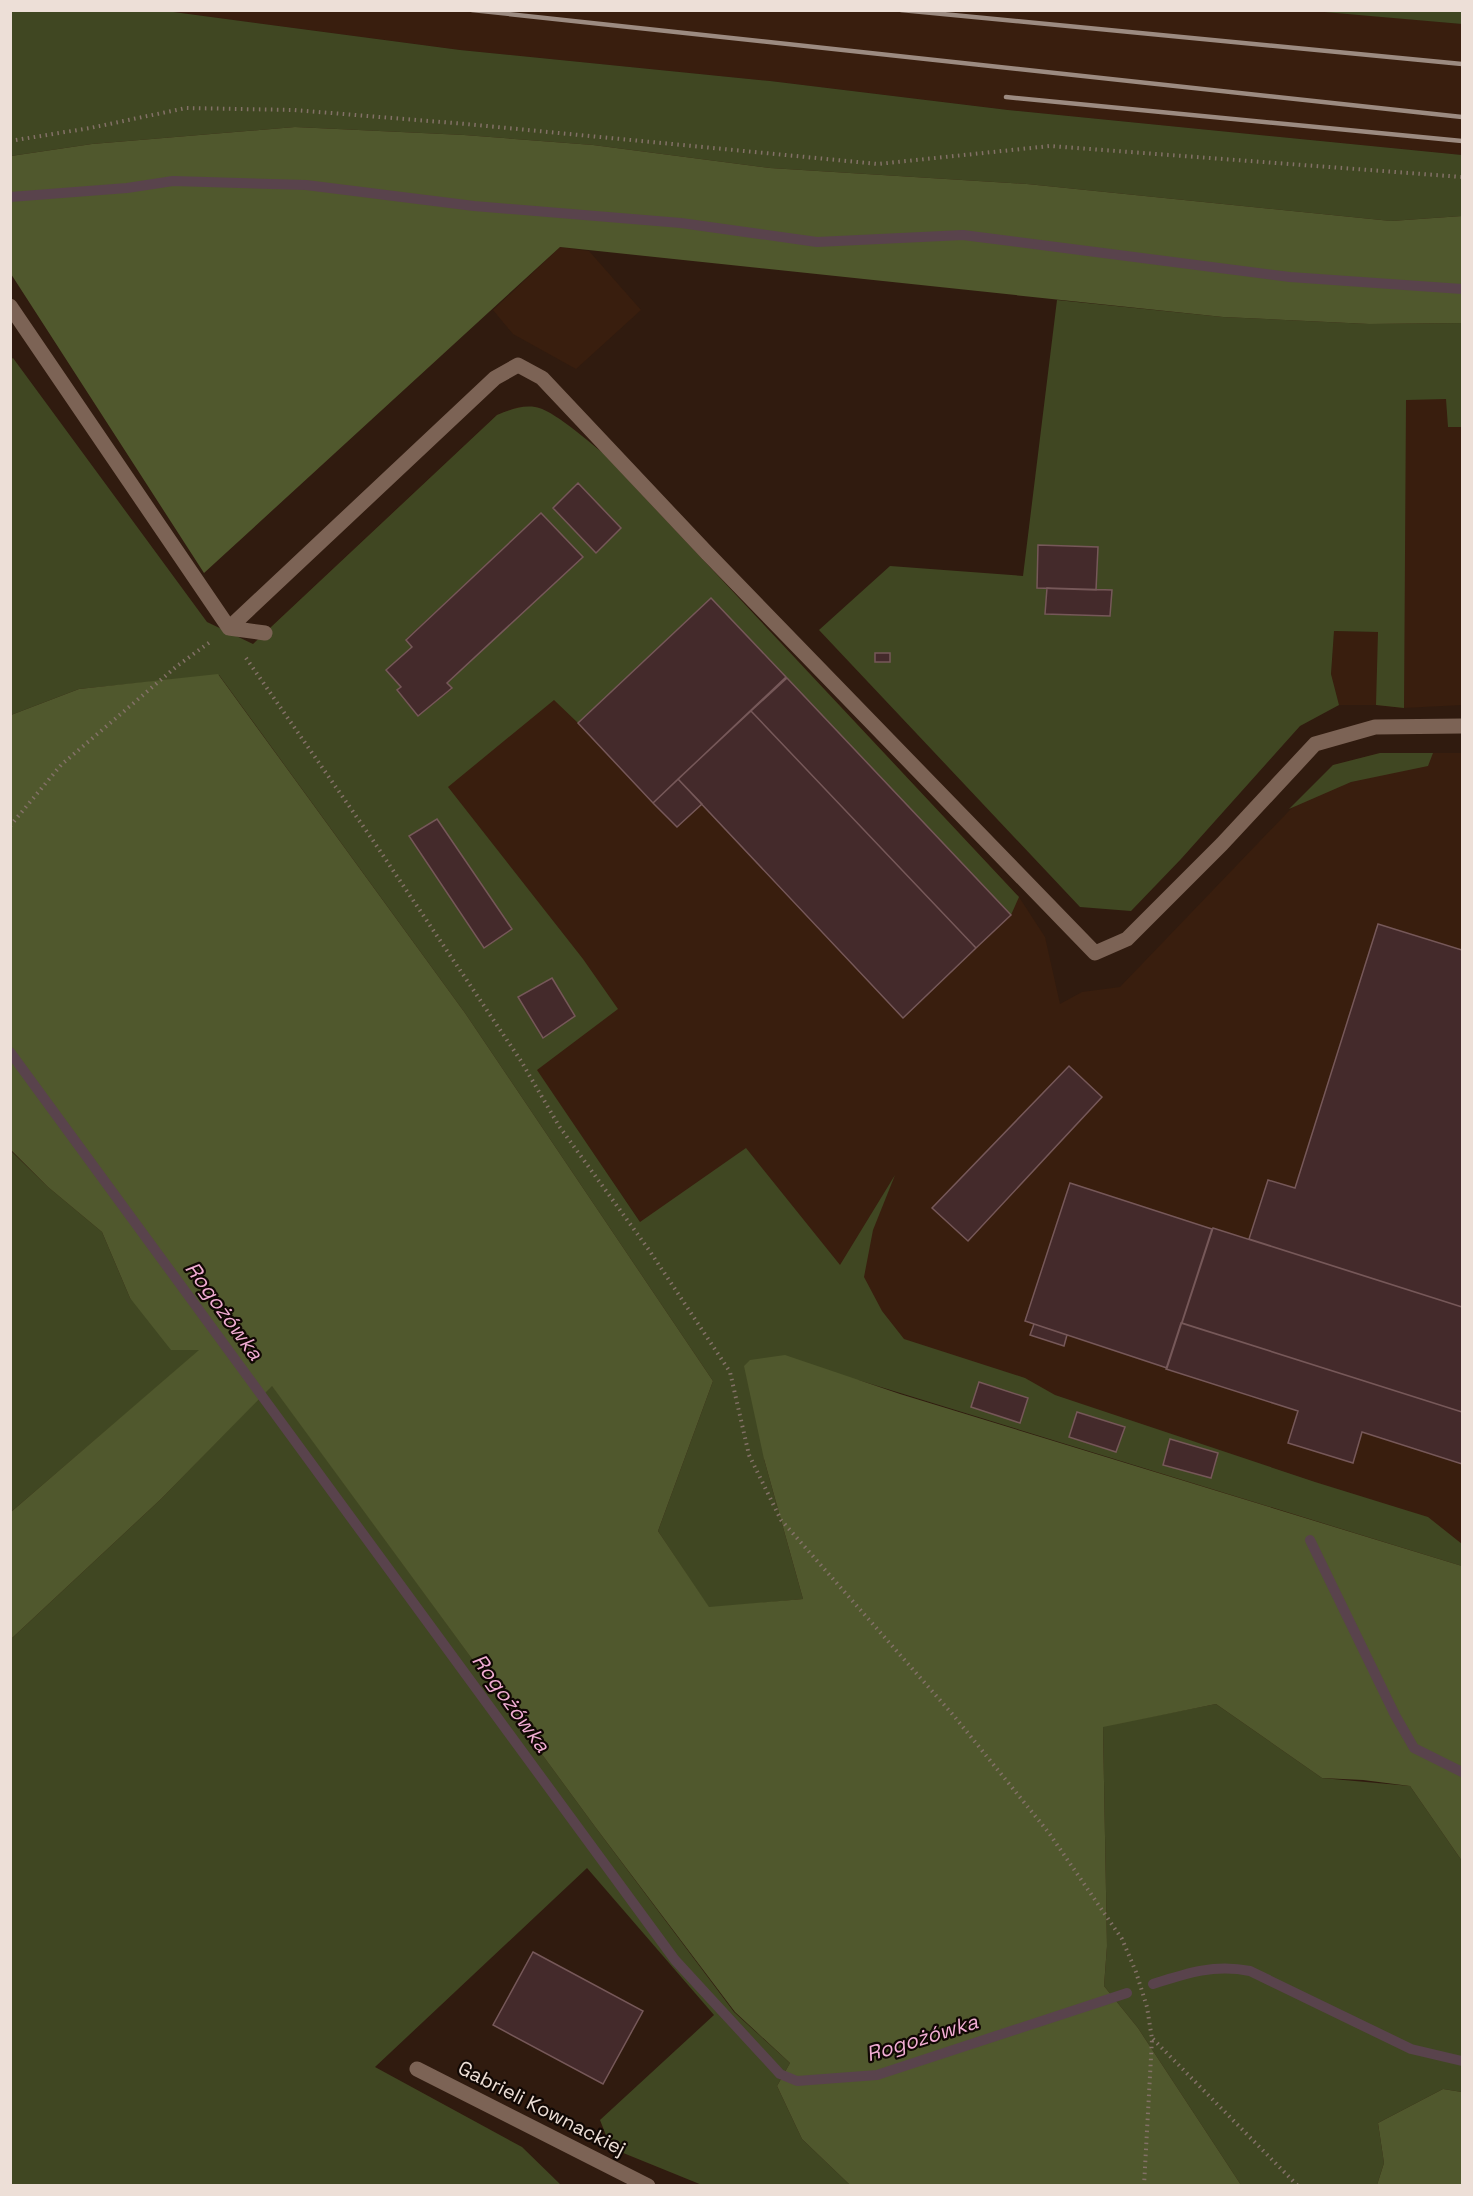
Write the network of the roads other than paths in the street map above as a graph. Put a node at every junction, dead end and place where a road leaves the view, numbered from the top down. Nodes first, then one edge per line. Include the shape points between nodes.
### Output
1 (10, 306) edge
2 (229, 628) junction
3 (265, 633) dead end
4 (1462, 726) edge
5 (417, 2069) dead end
6 (648, 2186) edge

1 - 2 street
2 - 3 street
2 - 4 street via 495,378 518,365 542,378 704,556 1095,953 1127,939 1315,744 1375,727
5 - 6 street, Gabrieli Kownackiej

